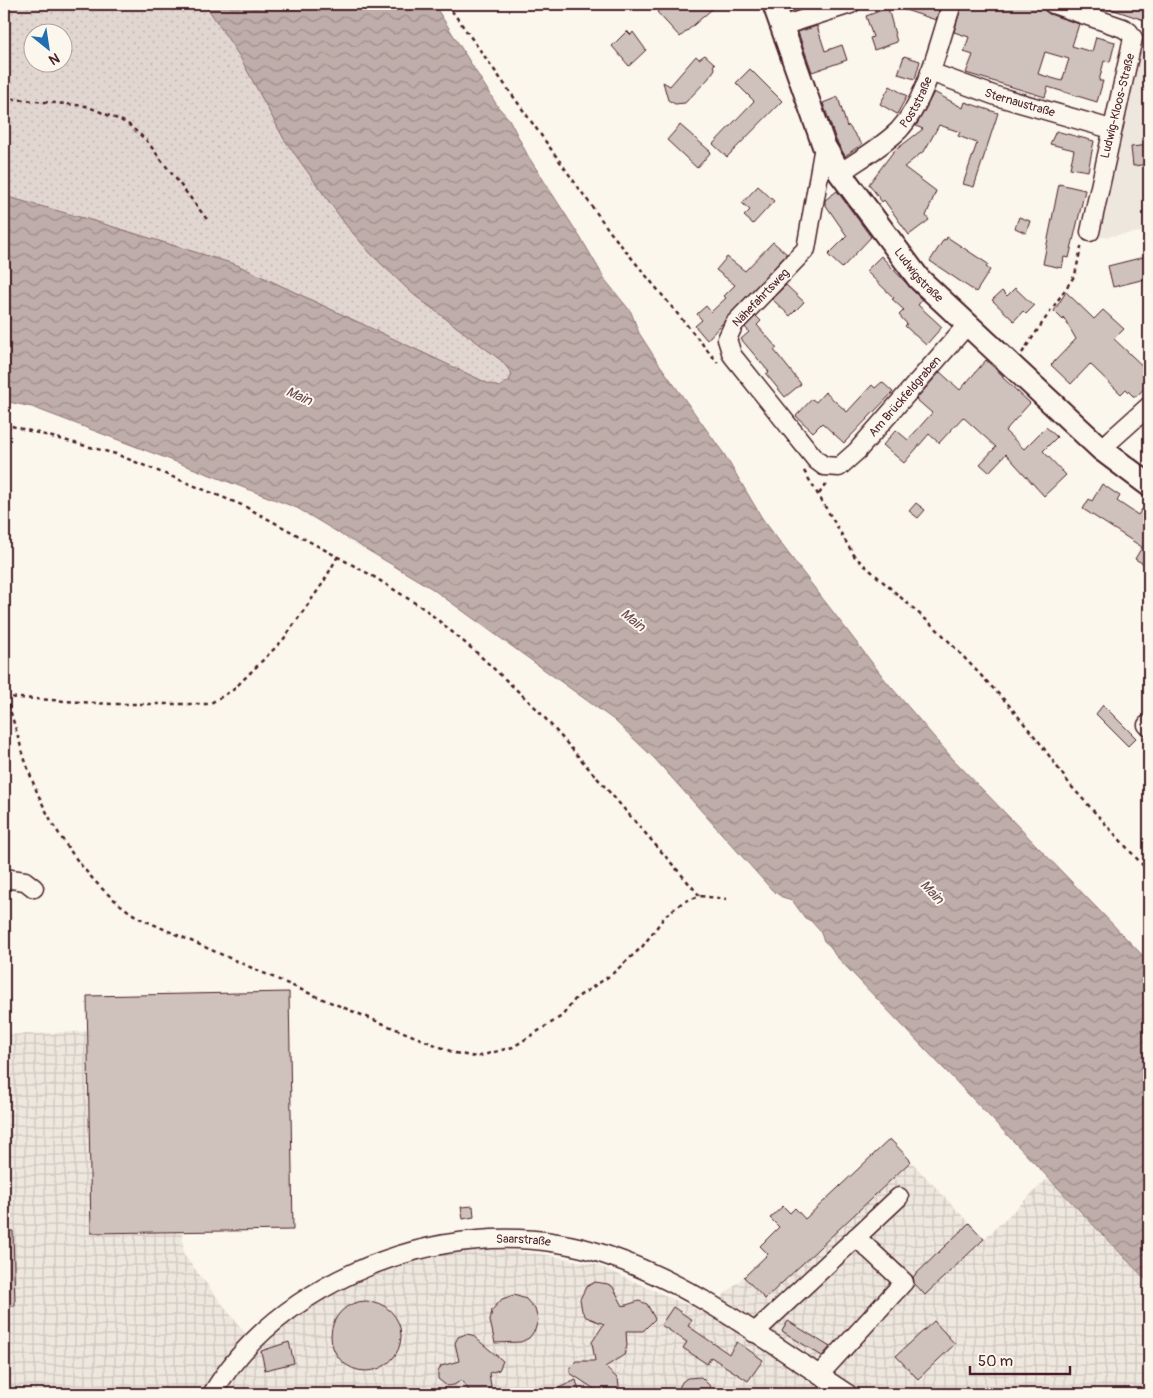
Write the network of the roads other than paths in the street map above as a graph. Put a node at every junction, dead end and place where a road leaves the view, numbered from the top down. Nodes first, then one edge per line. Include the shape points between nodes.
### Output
1 (774, 4) edge
2 (851, 4) edge
3 (952, 4) edge
4 (1053, 4) edge
5 (1095, 10) edge
6 (782, 26) junction
7 (930, 72) junction
8 (1111, 129) junction
9 (824, 146) junction
10 (840, 173) junction
11 (1090, 232) road end
12 (967, 325) junction
13 (1149, 406) edge
14 (1101, 449) junction
15 (839, 467) joint
16 (1149, 485) edge
17 (4, 878) edge
18 (34, 888) dead end
19 (899, 1197) dead end
20 (856, 1237) junction
21 (754, 1333) junction
22 (819, 1376) junction
23 (212, 1394) edge
24 (848, 1394) edge

1 - 6 main road, Ludwigstraße
2 - 6 street
3 - 7 street, Poststraße
4 - 5 street, Ludwig-Kloos-Straße
5 - 8 street, Ludwig-Kloos-Straße via 1133,38
6 - 9 main road, Ludwigstraße
7 - 8 street, Sternaustraße via 996,96
7 - 10 street, Poststraße via 914,108 899,129
8 - 11 street, Ludwig-Kloos-Straße
9 - 10 main road, Ludwigstraße
9 - 15 street, Nähefahrtsweg via 806,249 734,324 727,344 778,415 816,460 824,466
10 - 12 main road, Ludwigstraße via 919,279
12 - 14 main road, Ludwigstraße
12 - 15 street, Am Brückfeldgraben
13 - 14 street
14 - 16 main road, Ludwigstraße
17 - 18 street via 25,881
19 - 20 street
20 - 21 street
20 - 22 street via 904,1282
21 - 22 street, Saarstraße
21 - 23 street, Saarstraße via 663,1278 608,1255 541,1241 470,1241 428,1247 388,1258 320,1290 258,1335 226,1371
22 - 24 street, Saarstraße

